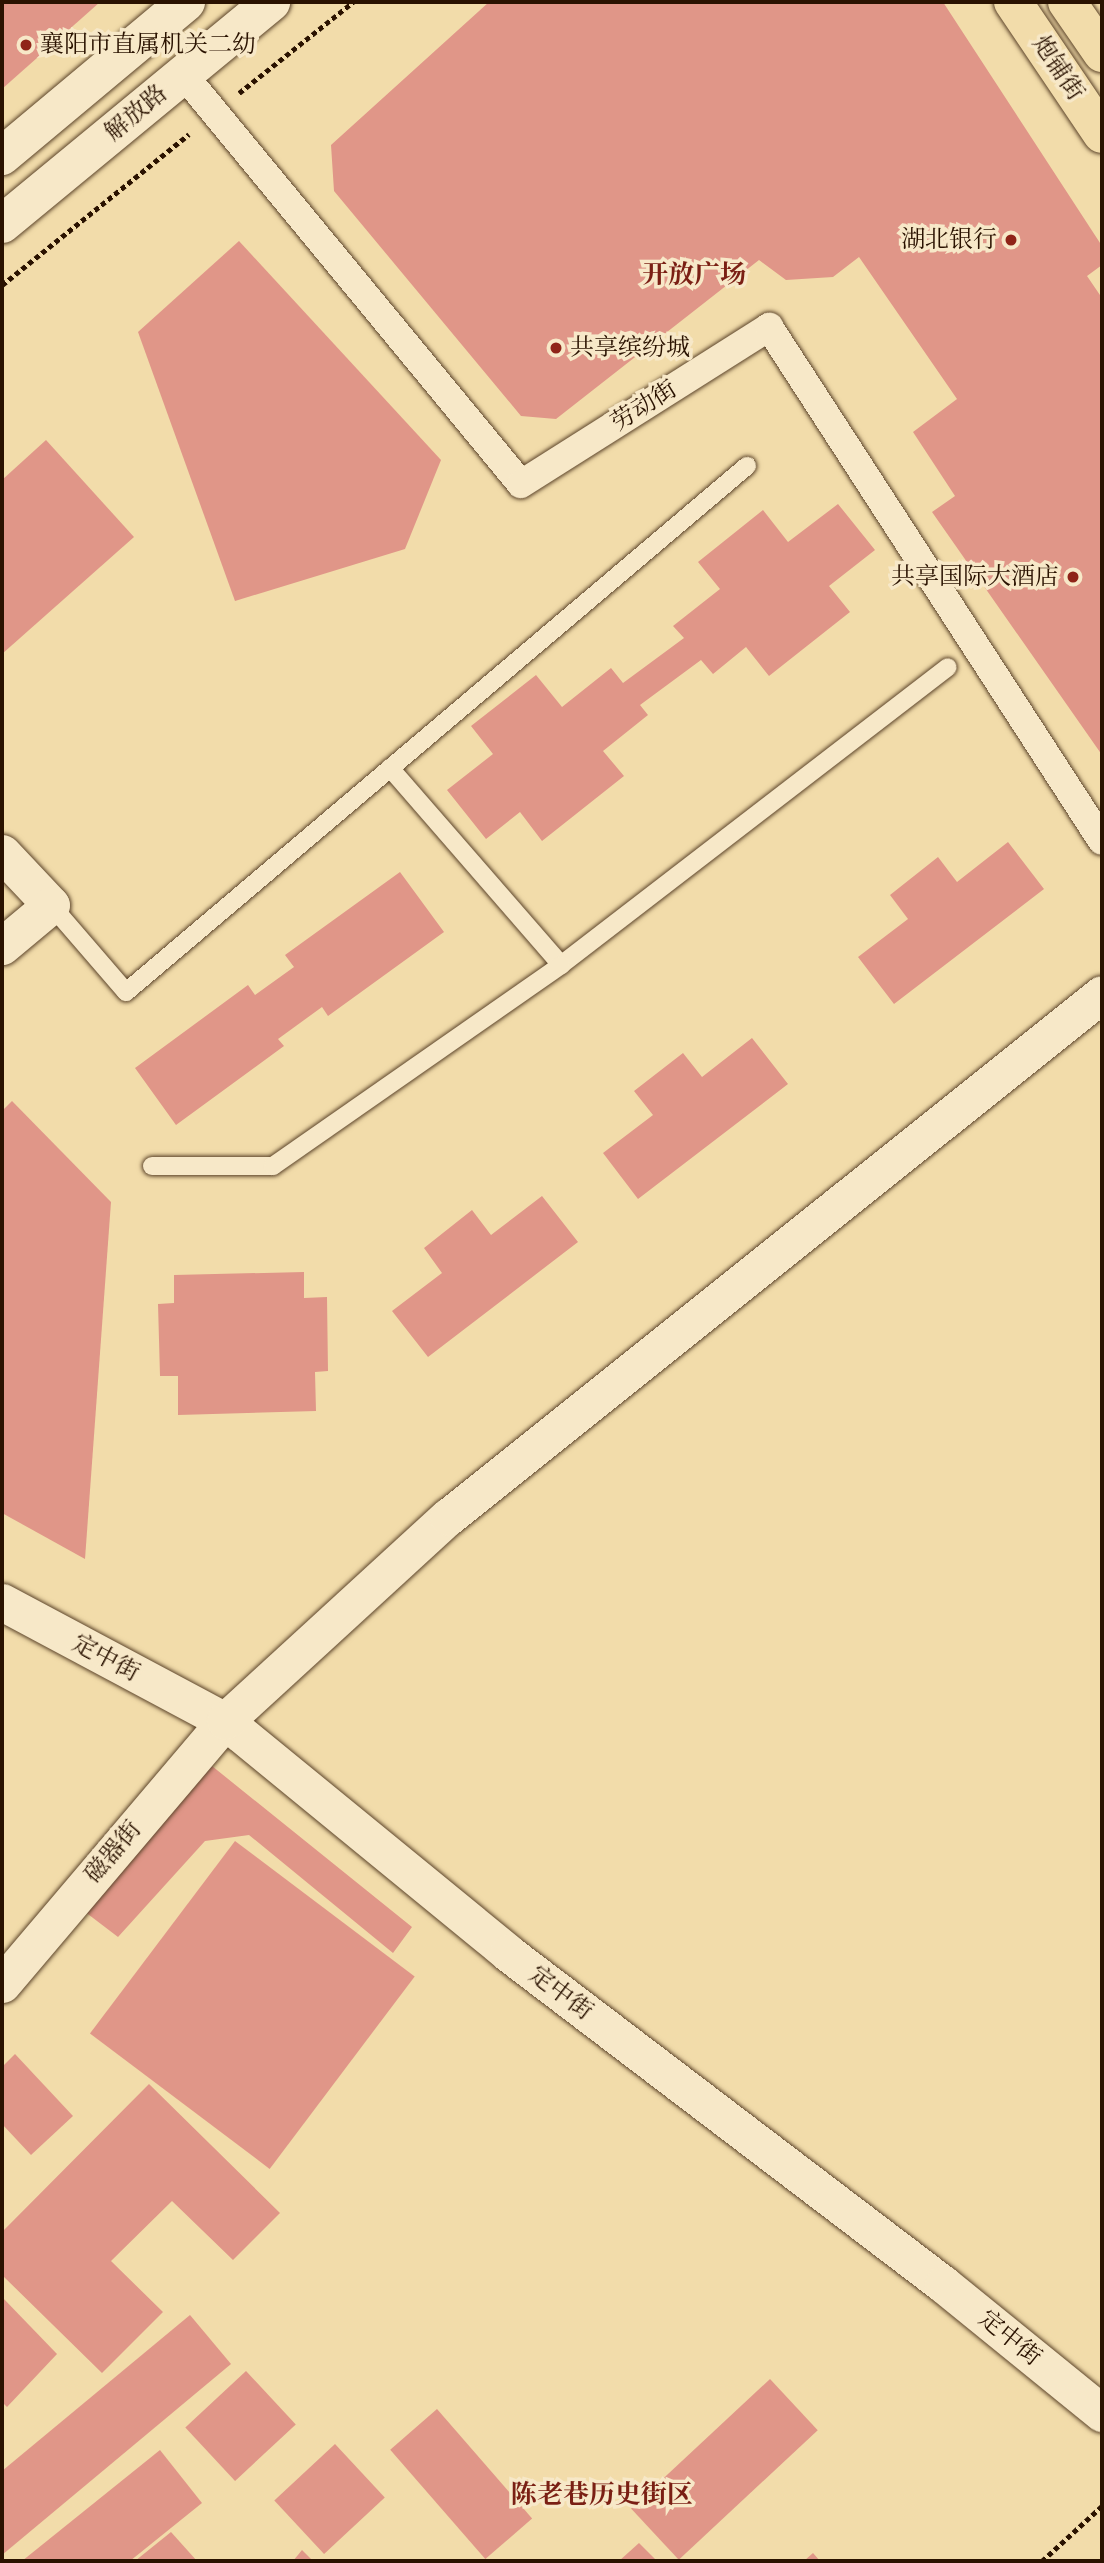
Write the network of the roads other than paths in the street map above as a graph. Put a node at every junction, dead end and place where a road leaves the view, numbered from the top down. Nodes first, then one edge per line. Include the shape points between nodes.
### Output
1 (186, 2) edge
2 (271, 2) edge
3 (1013, 2) edge
4 (1067, 2) edge
5 (1102, 54) edge
6 (183, 74) junction
7 (1102, 134) edge
8 (2, 156) edge
9 (2, 224) edge
10 (747, 466) dead end
11 (948, 667) dead end
12 (390, 768) junction
13 (1102, 841) edge
14 (2, 853) edge
15 (51, 905) junction
16 (2, 946) edge
17 (561, 965) junction
18 (1102, 994) edge
19 (152, 1166) dead end
20 (2, 1602) edge
21 (225, 1721) junction
22 (2, 1984) edge
23 (1102, 2413) edge

1 - 8 main road
2 - 6 main road, 解放路
3 - 7 main road, 炮铺街
4 - 5 main road
6 - 9 main road, 解放路
6 - 13 street, 劳动街 via 521,484 769,327
10 - 12 lane
11 - 17 lane
12 - 15 lane via 126,992
12 - 17 lane
14 - 15 street
15 - 16 street
17 - 19 lane via 273,1166
18 - 21 street, 磁器街 via 448,1517
20 - 21 street, 定中街
21 - 22 street, 磁器街
21 - 23 street, 定中街 via 509,1953 943,2284

